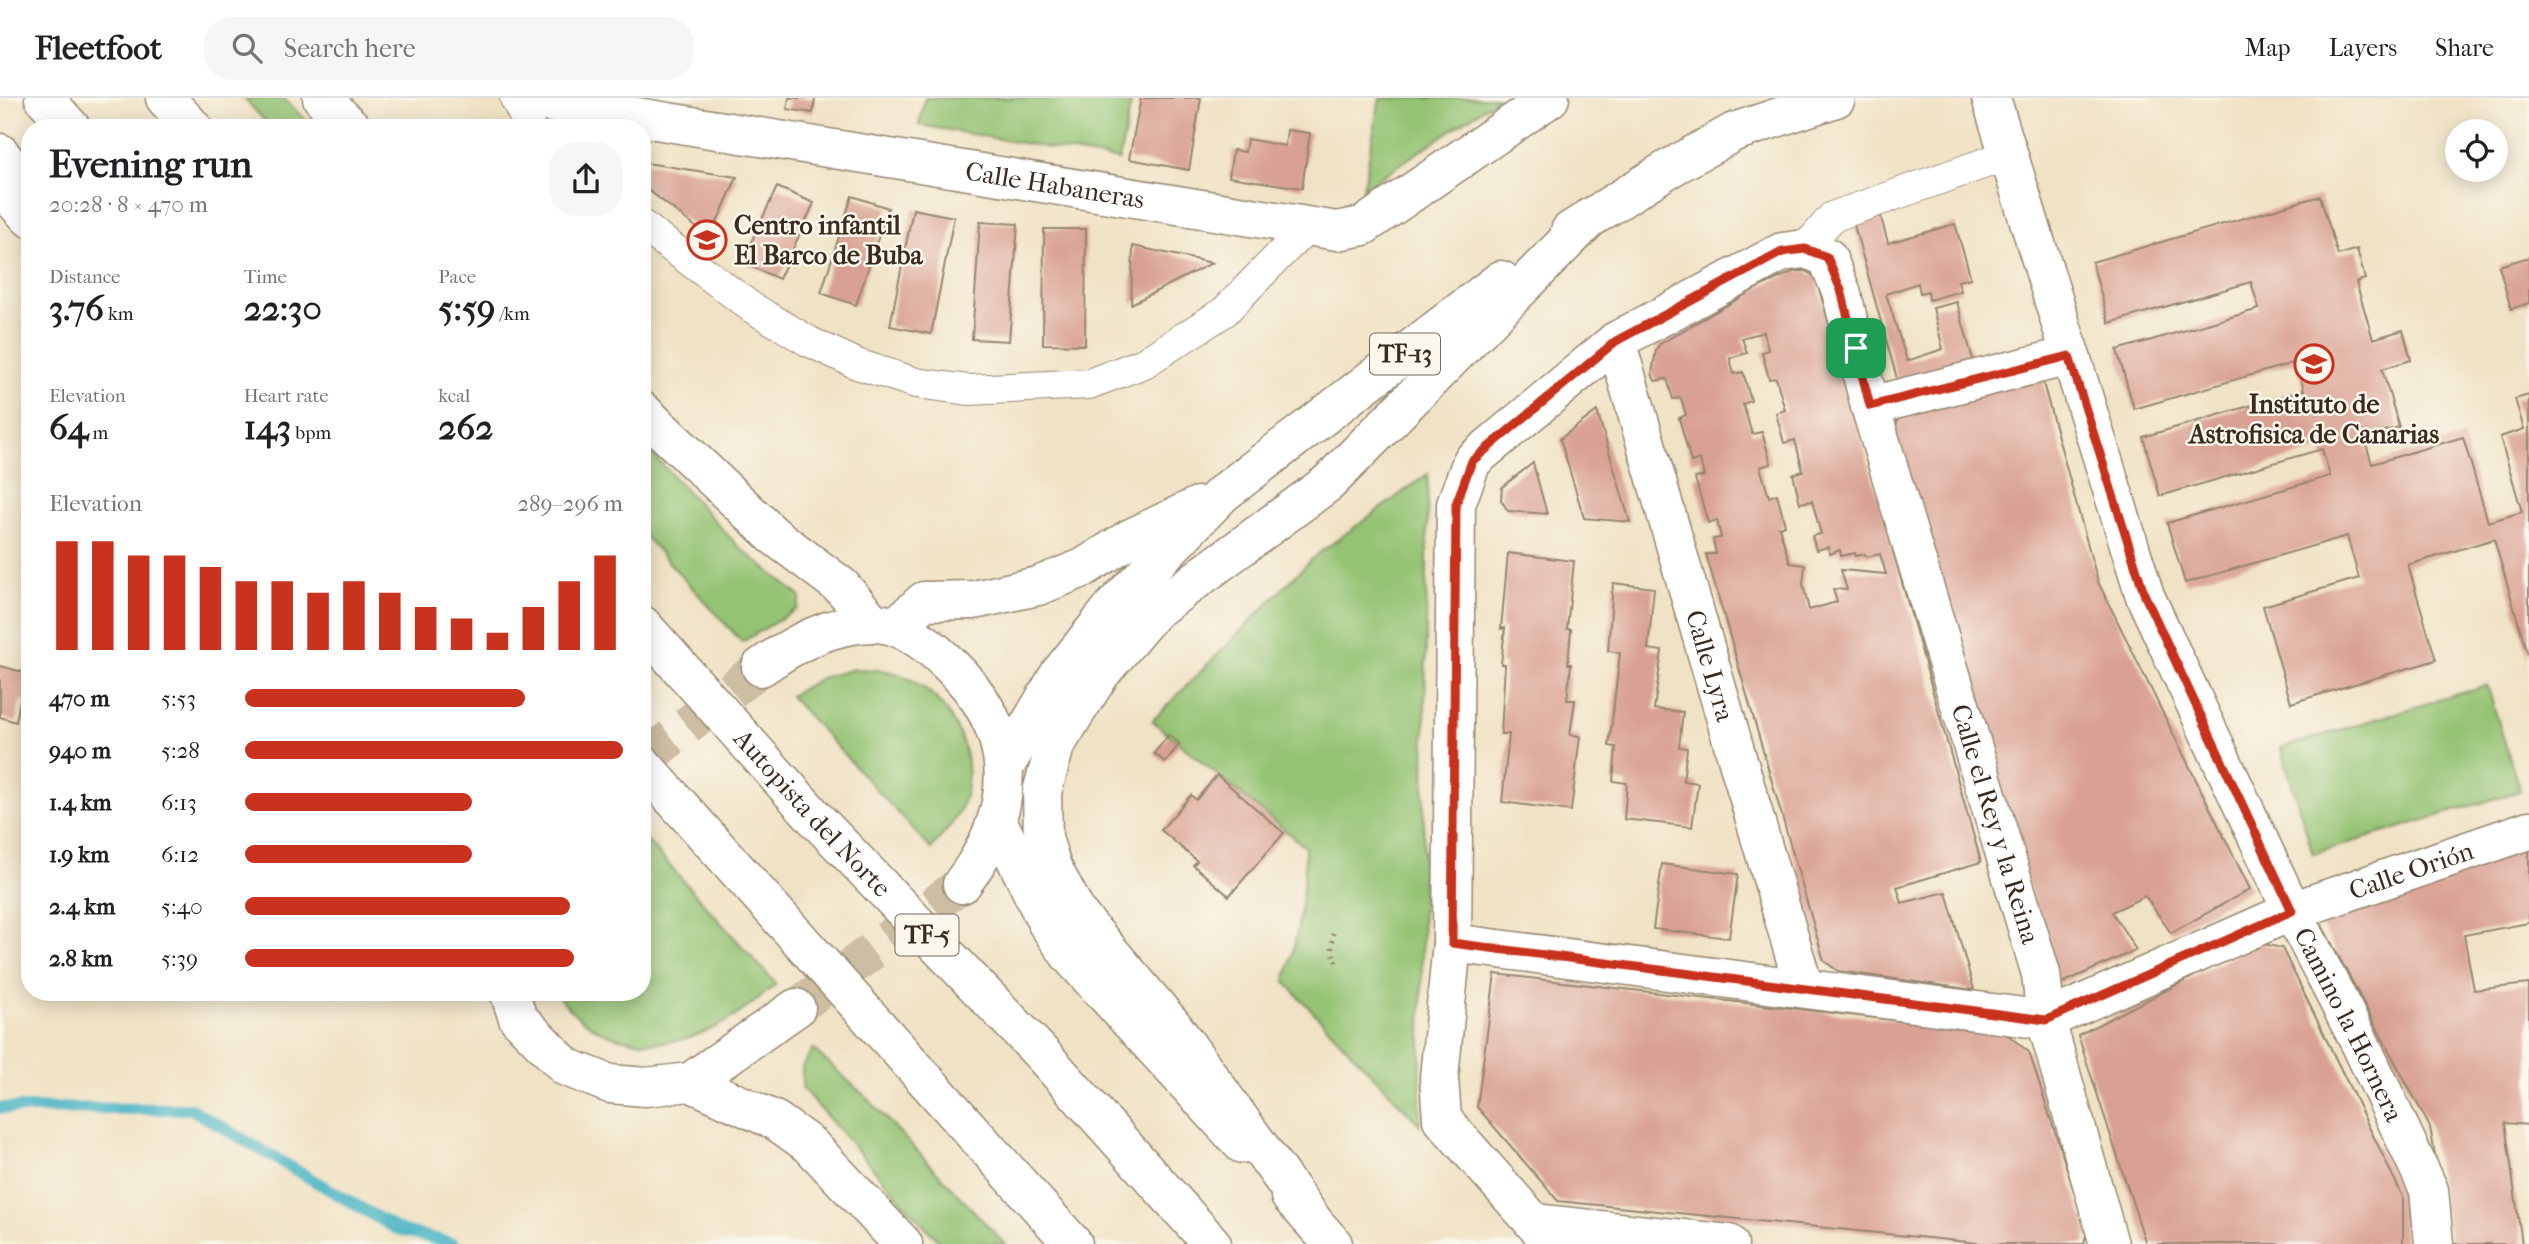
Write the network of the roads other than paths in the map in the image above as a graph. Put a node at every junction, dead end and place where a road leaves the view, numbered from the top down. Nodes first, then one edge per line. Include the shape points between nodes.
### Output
1 (44, 98) edge
2 (165, 98) edge
3 (185, 98) edge
4 (322, 98) edge
5 (515, 98) edge
6 (521, 98) edge
7 (1550, 98) edge
8 (1836, 98) edge
9 (1991, 98) edge
10 (63, 119) edge
11 (185, 119) edge
12 (198, 119) edge
13 (343, 119) edge
14 (526, 119) edge
15 (649, 119) edge
16 (651, 119) edge
17 (0, 153) edge
18 (2008, 155) junction
19 (21, 183) edge
20 (0, 186) edge
21 (21, 208) edge
22 (1591, 217) junction
23 (1307, 227) junction
24 (651, 232) edge
25 (1805, 249) junction
26 (1616, 341) junction
27 (2069, 356) junction
28 (1870, 406) junction
29 (651, 420) edge
30 (1222, 494) junction
31 (885, 625) junction
32 (651, 635) edge
33 (761, 667) tunnel mouth
34 (1005, 766) junction
35 (651, 774) edge
36 (998, 822) junction
37 (2529, 830) edge
38 (961, 884) tunnel mouth
39 (2292, 911) junction
40 (1452, 943) junction
41 (1804, 988) junction
42 (512, 1001) edge
43 (796, 1008) tunnel mouth
44 (2046, 1020) junction
45 (690, 1082) junction
46 (1323, 1233) edge
47 (1543, 1234) edge
48 (903, 1244) edge
49 (1073, 1244) edge
50 (1212, 1244) edge
51 (1730, 1244) edge
52 (2109, 1244) edge
53 (2434, 1244) edge

1 - 10 main road
2 - 11 main road
3 - 12 main road
4 - 13 main road
5 - 14 street
6 - 15 main road, Calle Habaneras
7 - 23 main road, Calle Habaneras via 1363,226 1337,231
8 - 22 main road, TF-13 via 1734,132
9 - 18 main road, Camino la Hornera
16 - 23 main road, Calle Habaneras
17 - 19 main road
18 - 25 street via 1832,217
18 - 27 main road, Camino la Hornera
20 - 21 main road
22 - 30 main road, TF-13 via 1495,284
22 - 46 main road via 1328,484 1154,611 1101,673 1076,712 1055,746 1042,792 1043,838 1052,867 1077,913 1173,1026
23 - 24 street via 1224,312 1144,363 1089,384 969,390 916,383 807,341 751,307
25 - 26 main road via 1782,252
25 - 28 main road, Calle el Rey y la Reina via 1827,257 1841,290
26 - 40 main road via 1472,461 1456,504
26 - 41 main road, Calle Lyra
27 - 28 main road
27 - 39 main road, Camino la Hornera via 2145,596
28 - 44 main road, Calle el Rey y la Reina via 2041,974
29 - 31 main road via 773,535
30 - 31 main road, TF-13 via 1129,539 1083,568 1038,586 987,597 924,601
30 - 34 main road, TF-13 via 1060,673
31 - 33 main road via 827,631 792,646
31 - 34 main road via 935,651 972,685 994,722
32 - 50 main road, Autopista del Norte / TF-5 via 815,818 1041,1053
34 - 36 main road
35 - 49 main road
36 - 38 main road via 979,861
36 - 46 main road via 1047,923 1071,957
37 - 39 main road, Calle Orión
39 - 44 main road, Calle Orión
39 - 53 main road, Camino la Hornera via 2429,1190
40 - 41 main road
40 - 47 main road via 1439,1078 1442,1119
41 - 44 main road
42 - 45 main road via 518,1018 566,1067 610,1083 646,1087
43 - 45 main road
44 - 52 main road, Calle el Rey y la Reina
45 - 48 main road via 776,1121 810,1145
47 - 51 main road

